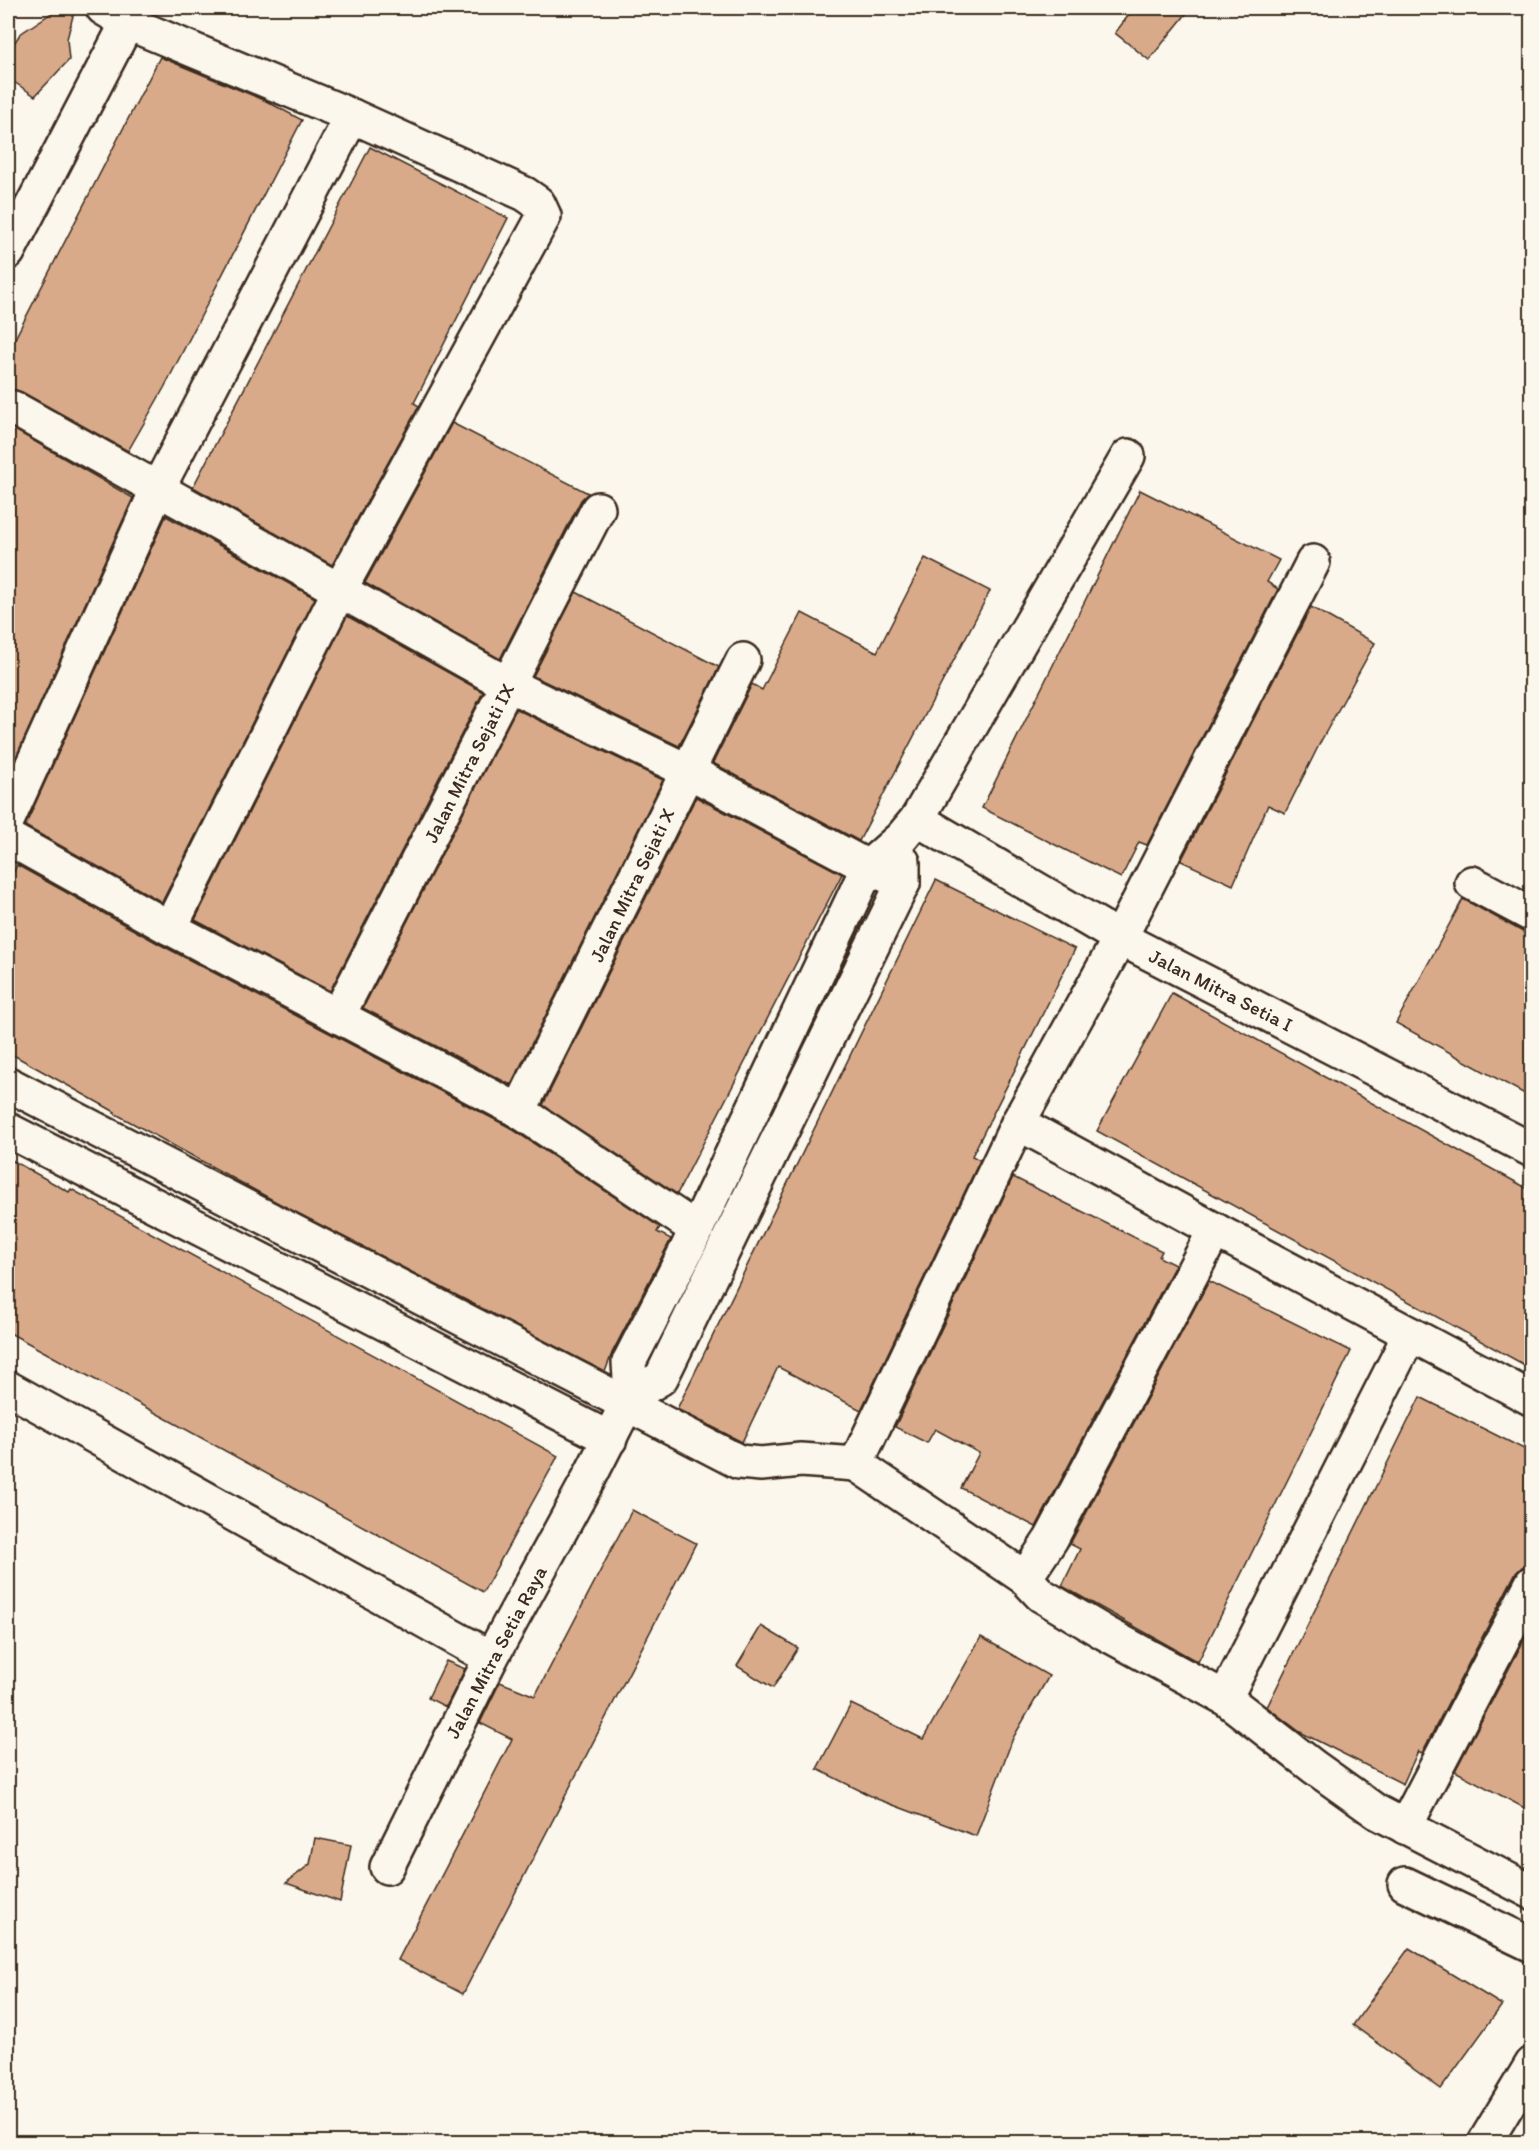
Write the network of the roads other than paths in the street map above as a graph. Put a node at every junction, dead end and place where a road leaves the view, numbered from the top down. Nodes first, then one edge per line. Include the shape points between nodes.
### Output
1 (122, 13) edge
2 (352, 116) junction
3 (8, 252) edge
4 (13, 408) dead end
5 (1128, 456) dead end
6 (158, 488) junction
7 (598, 509) dead end
8 (1313, 561) dead end
9 (339, 591) junction
10 (743, 660) dead end
11 (509, 685) junction
12 (688, 771) junction
13 (8, 819) edge
14 (909, 828) junction
15 (8, 838) edge
16 (868, 867) junction
17 (903, 883) junction
18 (1472, 883) dead end
19 (1532, 915) edge
20 (170, 928) junction
21 (1120, 938) junction
22 (339, 1016) junction
23 (8, 1084) edge
24 (519, 1111) junction
25 (1018, 1123) junction
26 (8, 1130) edge
27 (1532, 1150) edge
28 (696, 1229) junction
29 (1215, 1230) junction
30 (1410, 1334) junction
31 (8, 1388) edge
32 (1532, 1399) edge
33 (621, 1416) junction
34 (856, 1464) junction
35 (1024, 1578) junction
36 (1532, 1583) edge
37 (491, 1658) junction
38 (1225, 1698) junction
39 (1405, 1827) junction
40 (387, 1867) dead end
41 (1405, 1884) dead end
42 (1532, 1892) edge
43 (1532, 1945) edge
44 (1532, 2064) edge
45 (1485, 2142) edge

1 - 2 street
1 - 3 street
2 - 6 street
2 - 9 street via 525,194 538,203 544,216
4 - 6 street
5 - 14 street
6 - 9 street
6 - 13 street
7 - 11 street, Jalan Mitra Sejati IX
8 - 21 street
9 - 11 street
9 - 20 street
10 - 12 street, Jalan Mitra Sejati X
11 - 12 street
11 - 22 street, Jalan Mitra Sejati IX
12 - 16 street
12 - 24 street, Jalan Mitra Sejati X
14 - 16 street
14 - 17 street
14 - 21 street, Jalan Mitra Setia I
15 - 20 street
16 - 17 street
16 - 28 street
17 - 33 street via 661,1378
18 - 19 street
20 - 22 street
21 - 25 street
21 - 27 street, Jalan Mitra Setia I
22 - 24 street
23 - 33 street
24 - 28 street
25 - 29 street
25 - 34 street
26 - 33 street
28 - 33 street via 629,1362
29 - 30 street
29 - 35 street via 1051,1539
30 - 32 street
30 - 38 street
31 - 37 street
33 - 34 street via 739,1462 801,1460
33 - 37 street, Jalan Mitra Setia Raya
34 - 35 street
35 - 38 street via 1041,1595 1096,1628
36 - 39 street
37 - 40 street, Jalan Mitra Setia Raya
38 - 39 street via 1323,1774
39 - 42 street
41 - 43 street
44 - 45 street

